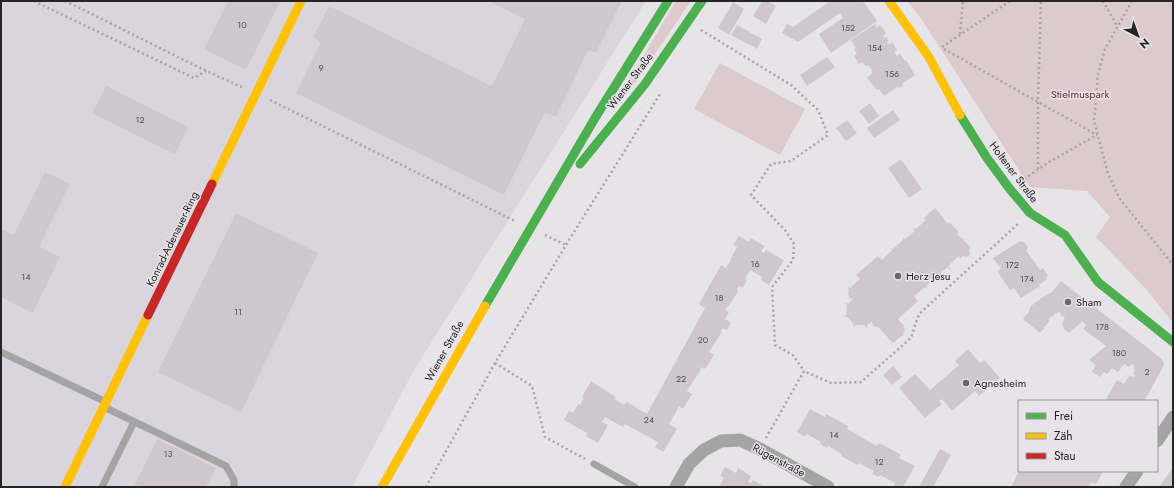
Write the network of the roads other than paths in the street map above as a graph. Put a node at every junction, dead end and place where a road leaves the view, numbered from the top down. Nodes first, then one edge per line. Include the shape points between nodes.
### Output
1 (301, 1) edge
2 (668, 1) edge
3 (702, 1) edge
4 (889, 1) edge
5 (530, 228) junction
6 (1173, 342) edge
7 (1, 352) edge
8 (105, 404) junction
9 (1173, 417) edge
10 (134, 422) junction
11 (1158, 440) edge
12 (594, 464) road end
13 (1136, 472) edge
14 (65, 487) edge
15 (102, 487) edge
16 (234, 487) edge
17 (382, 487) edge
18 (634, 487) edge
19 (676, 487) edge
20 (828, 487) edge
21 (1126, 487) edge

1 - 8 street, Konrad-Adenauer-Ring
2 - 5 street, Wiener Straße
3 - 5 street, Wiener Straße via 645,84
4 - 6 street, Holtener Straße via 928,57 961,118 1009,188 1030,213 1065,235 1098,282
5 - 17 street, Wiener Straße
7 - 8 lane
8 - 10 lane
8 - 14 street, Konrad-Adenauer-Ring
9 - 11 street
10 - 15 lane
10 - 16 lane via 226,466 234,480
12 - 18 lane
13 - 21 street
19 - 20 street, Rügenstraße via 690,464 704,450 721,441 740,440

